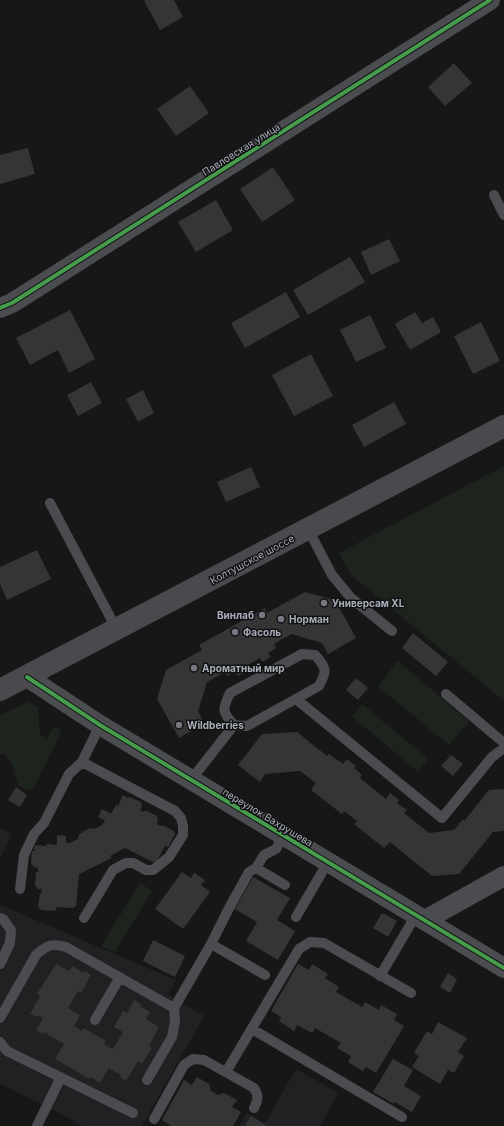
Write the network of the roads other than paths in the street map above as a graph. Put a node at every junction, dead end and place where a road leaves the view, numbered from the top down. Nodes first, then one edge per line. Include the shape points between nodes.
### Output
1 (490, 0) edge
2 (494, 195) dead end
3 (504, 215) edge
4 (0, 308) edge
5 (504, 426) edge
6 (50, 503) dead end
7 (308, 529) junction
8 (117, 630) junction
9 (392, 631) dead end
10 (27, 677) junction
11 (0, 690) edge
12 (446, 694) dead end
13 (296, 699) junction
14 (100, 725) junction
15 (234, 725) junction
16 (504, 743) edge
17 (504, 748) edge
18 (82, 762) junction
19 (192, 780) junction
20 (284, 836) junction
21 (328, 862) junction
22 (256, 868) junction
23 (504, 876) edge
24 (284, 885) dead end
25 (20, 889) dead end
26 (296, 917) dead end
27 (0, 918) edge
28 (84, 918) dead end
29 (420, 918) junction
30 (212, 944) junction
31 (0, 964) edge
32 (504, 968) edge
33 (265, 975) dead end
34 (380, 976) junction
35 (120, 977) junction
36 (411, 994) dead end
37 (174, 1008) junction
38 (0, 1018) edge
39 (95, 1020) dead end
40 (252, 1029) junction
41 (0, 1042) edge
42 (226, 1072) junction
43 (61, 1077) junction
44 (147, 1080) dead end
45 (254, 1108) dead end
46 (133, 1113) dead end
47 (402, 1118) dead end
48 (154, 1119) dead end
49 (37, 1126) edge

1 - 4 street, Павловская улица via 12,303
2 - 3 lane
5 - 7 main road, Колтушское шоссе
6 - 8 lane
7 - 8 main road, Колтушское шоссе
7 - 9 lane via 332,575 351,598
8 - 10 main road, Колтушское шоссе
10 - 11 main road, Колтушское шоссе
10 - 14 street, переулок Вахрушева
12 - 16 lane
13 - 15 lane via 248,726
13 - 15 lane via 319,686 325,674 323,664 315,655 302,654 230,693 224,705 226,716
13 - 17 lane via 442,818 492,757
14 - 18 lane
14 - 19 street, переулок Вахрушева
15 - 19 lane
18 - 25 lane via 69,774 44,823 34,834 24,854
18 - 28 lane via 175,811 183,826 183,835 169,857 153,870 146,870 133,863 126,863 113,870
19 - 20 street, переулок Вахрушева
20 - 21 street, переулок Вахрушева
20 - 22 lane via 276,849 264,855
21 - 26 lane
21 - 29 street, переулок Вахрушева
22 - 24 lane
22 - 30 lane via 249,872
23 - 29 street
27 - 31 lane via 11,930 10,943
29 - 32 street, переулок Вахрушева
29 - 34 lane
30 - 33 lane
30 - 37 lane
34 - 36 lane
34 - 40 lane via 324,943 310,942 299,949
35 - 37 lane
35 - 38 lane via 66,946 55,944 44,947 36,955
35 - 39 lane
37 - 44 lane via 172,1037
40 - 42 lane
40 - 47 lane
41 - 43 lane via 7,1051
42 - 45 lane via 254,1088 258,1095
42 - 48 lane via 204,1060 193,1059 184,1065
43 - 46 lane
43 - 49 lane

